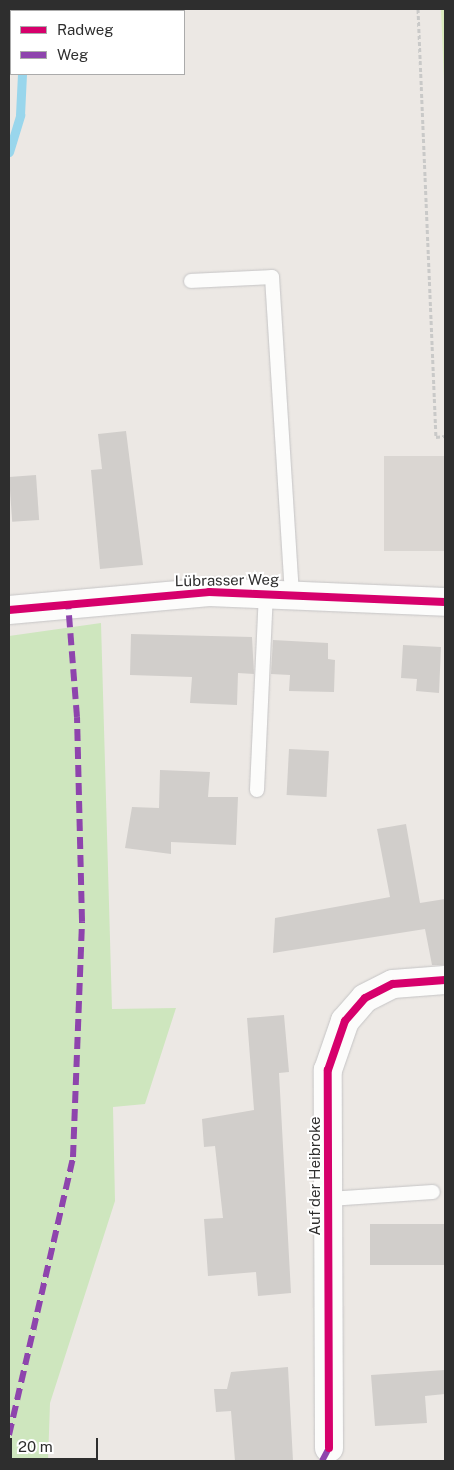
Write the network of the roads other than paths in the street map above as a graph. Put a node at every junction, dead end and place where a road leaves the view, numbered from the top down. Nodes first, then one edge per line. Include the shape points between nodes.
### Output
1 (192, 281) dead end
2 (279, 593) junction
3 (445, 602) edge
4 (9, 610) edge
5 (257, 790) dead end
6 (445, 980) edge
7 (434, 1192) dead end
8 (329, 1199) junction
9 (329, 1448) dead end

1 - 2 lane via 272,277
2 - 3 street, Lübrasser Weg
2 - 4 street, Lübrasser Weg via 159,595
2 - 5 lane
6 - 8 street, Auf der Heibroke via 393,984 365,998 345,1021 328,1070
7 - 8 lane
8 - 9 street, Auf der Heibroke

